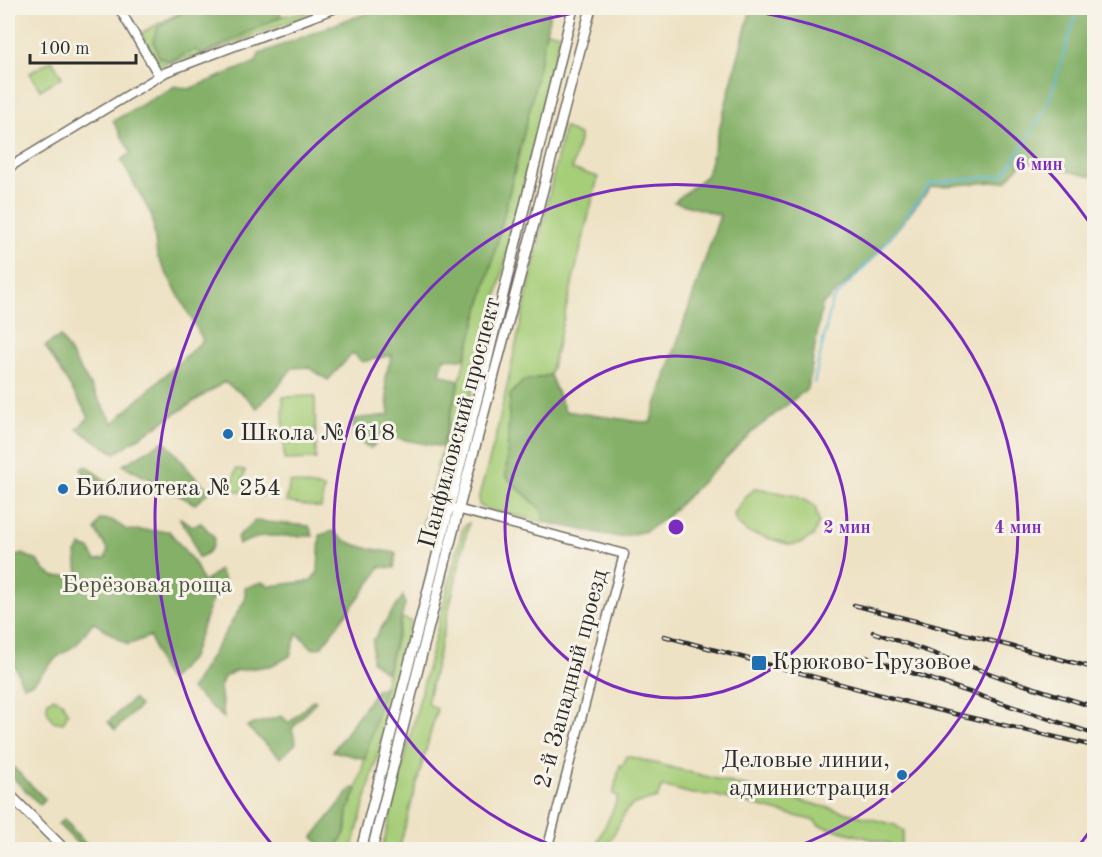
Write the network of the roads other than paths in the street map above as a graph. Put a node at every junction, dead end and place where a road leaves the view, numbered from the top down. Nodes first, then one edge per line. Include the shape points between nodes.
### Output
1 (119, 8) edge
2 (336, 8) edge
3 (573, 8) edge
4 (591, 8) edge
5 (159, 76) junction
6 (8, 168) edge
7 (454, 508) junction
8 (8, 793) edge
9 (64, 849) edge
10 (361, 849) edge
11 (372, 849) edge
12 (547, 849) edge

1 - 5 street
2 - 5 street
3 - 7 main road, Панфиловский проспект
4 - 7 main road, Панфиловский проспект
5 - 6 street
7 - 10 main road, Панфиловский проспект
7 - 11 main road, Панфиловский проспект
7 - 12 street, 2-й Западный проезд via 624,554
8 - 9 main road

